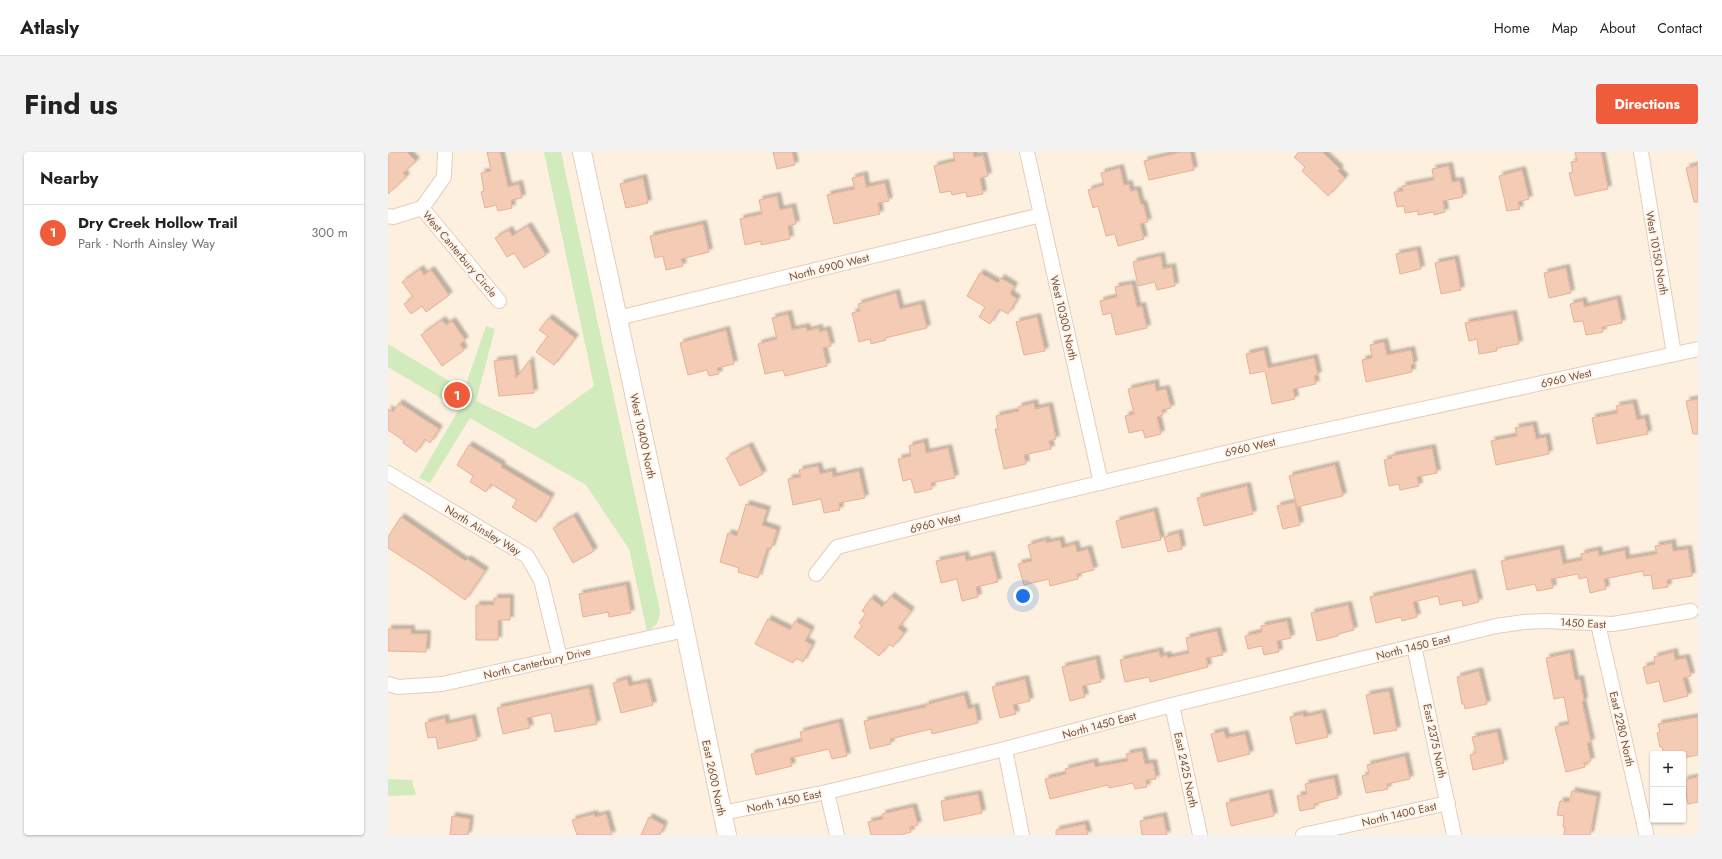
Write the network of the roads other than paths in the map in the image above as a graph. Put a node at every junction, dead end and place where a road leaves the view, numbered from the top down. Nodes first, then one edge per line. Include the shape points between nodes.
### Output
1 (445, 152) edge
2 (582, 152) edge
3 (1027, 152) edge
4 (1640, 152) edge
5 (422, 208) junction
6 (1041, 215) junction
7 (388, 216) edge
8 (499, 301) dead end
9 (618, 318) junction
10 (1698, 349) edge
11 (1674, 354) junction
12 (388, 473) edge
13 (1101, 483) junction
14 (816, 574) dead end
15 (1691, 611) dead end
16 (1598, 624) junction
17 (684, 630) junction
18 (1474, 631) joint
19 (1414, 646) junction
20 (560, 658) junction
21 (388, 684) edge
22 (1172, 705) junction
23 (702, 721) joint
24 (1005, 749) junction
25 (827, 792) junction
26 (1448, 802) junction
27 (722, 813) junction
28 (1646, 833) dead end
29 (727, 835) edge
30 (838, 835) edge
31 (1022, 835) edge
32 (1200, 835) edge
33 (1303, 835) edge
34 (1454, 835) edge

1 - 5 street via 444,177
2 - 9 street, West 10400 North
3 - 6 street, West 10300 North
4 - 11 street, West 10150 North
5 - 7 street via 393,217
5 - 8 street, West Canterbury Circle
6 - 9 street, North 6900 West
6 - 13 street, West 10300 North
9 - 17 street, West 10400 North
10 - 11 street, 6960 West
11 - 13 street, 6960 West via 1271,442
12 - 20 street, North Ainsley Way via 527,556 541,580
13 - 14 street, 6960 West via 837,547
15 - 16 street, 1450 East via 1613,624
16 - 18 street, 1450 East via 1524,622
16 - 28 street, East 2280 North
17 - 20 street, North Canterbury Drive
17 - 23 street, West 10400 North
18 - 19 street, North 1450 East
19 - 22 street, North 1450 East
19 - 26 street, East 2375 North
20 - 21 street, North Canterbury Drive via 442,684 398,687
22 - 24 street, North 1450 East
22 - 32 street, East 2425 North
23 - 27 street, East 2600 North
24 - 25 street, North 1450 East
24 - 31 street
25 - 27 street, North 1450 East
25 - 30 street
26 - 33 street, North 1400 East
26 - 34 street, East 2375 North
27 - 29 street, East 2600 North

